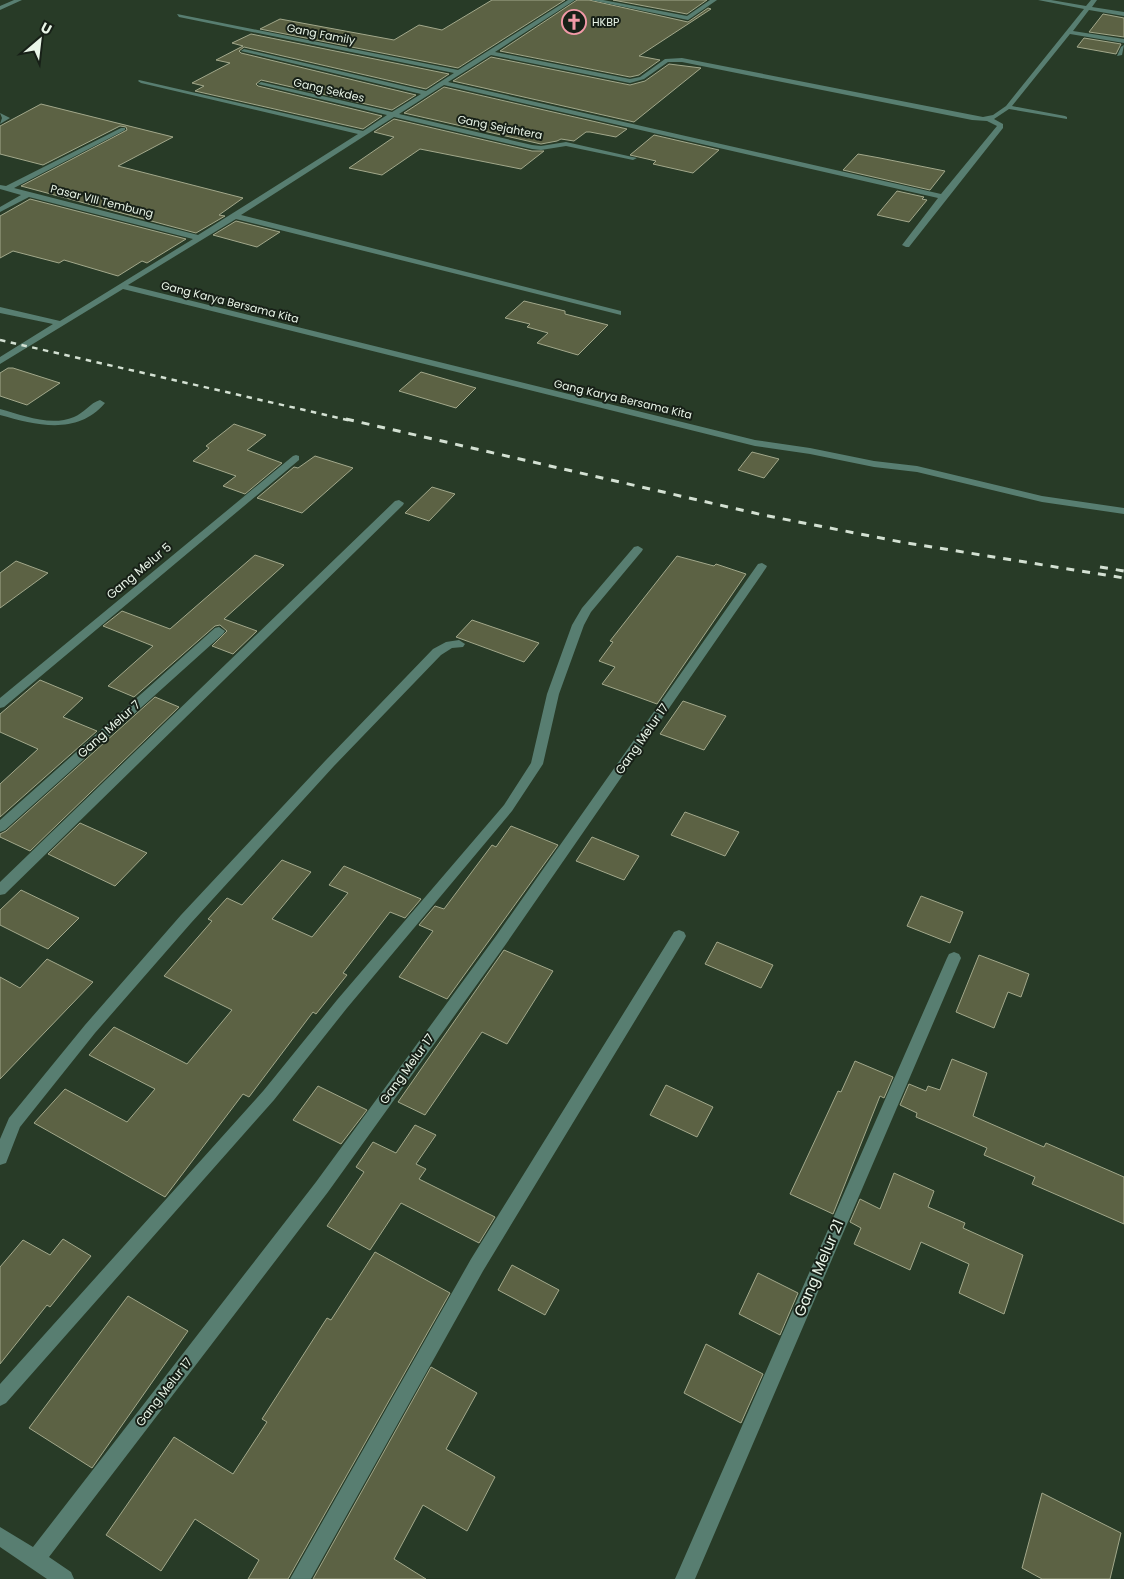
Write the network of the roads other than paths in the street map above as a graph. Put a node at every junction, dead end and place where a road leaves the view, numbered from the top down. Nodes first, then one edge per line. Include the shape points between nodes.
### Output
1 (18, 0) edge
2 (572, 0) edge
3 (594, 0) edge
4 (714, 0) edge
5 (1042, 0) edge
6 (1094, 0) edge
7 (0, 8) edge
8 (1088, 8) junction
9 (1124, 14) edge
10 (179, 15) dead end
11 (1070, 32) junction
12 (1124, 41) edge
13 (1124, 47) edge
14 (244, 52) dead end
15 (490, 52) junction
16 (1119, 55) dead end
17 (459, 72) junction
18 (141, 81) dead end
19 (443, 83) junction
20 (261, 84) dead end
21 (427, 93) junction
22 (1008, 107) junction
23 (0, 115) edge
24 (392, 115) junction
25 (1065, 118) dead end
26 (990, 120) junction
27 (0, 122) edge
28 (123, 129) dead end
29 (364, 133) junction
30 (633, 158) dead end
31 (4, 188) edge
32 (28, 194) junction
33 (943, 197) junction
34 (0, 210) edge
35 (235, 216) junction
36 (199, 238) junction
37 (906, 244) dead end
38 (121, 286) junction
39 (0, 310) edge
40 (618, 313) dead end
41 (59, 323) junction
42 (0, 360) edge
43 (100, 403) dead end
44 (0, 412) edge
45 (296, 458) dead end
46 (399, 504) dead end
47 (1124, 511) edge
48 (638, 549) dead end
49 (762, 566) dead end
50 (219, 631) dead end
51 (459, 644) dead end
52 (0, 704) edge
53 (0, 828) edge
54 (0, 890) edge
55 (679, 936) dead end
56 (954, 958) dead end
57 (0, 1158) edge
58 (0, 1397) edge
59 (0, 1536) edge
60 (35, 1560) junction
61 (64, 1579) edge
62 (300, 1579) edge
63 (685, 1579) edge

1 - 7 street
2 - 15 street
3 - 4 street via 688,18
5 - 8 street
6 - 8 street
8 - 9 street
8 - 11 street
10 - 17 street, Gang Family
11 - 12 street
11 - 22 street
13 - 16 street
14 - 21 street
15 - 17 street
15 - 26 street via 633,81 666,60 682,60
17 - 19 street
18 - 29 street
19 - 21 street
19 - 33 street via 653,128
20 - 24 street, Gang Sekdes
21 - 24 street
22 - 25 street
22 - 26 street
23 - 27 street via 6,118
24 - 29 street
24 - 30 street, Gang Sejahtera via 532,147 566,144
26 - 33 street via 1001,125 1000,128
28 - 31 street
29 - 35 street
31 - 32 street, Pasar VIII Tembung
32 - 34 street
32 - 36 street, Pasar VIII Tembung
33 - 37 street
35 - 36 street
35 - 40 street
36 - 38 street
38 - 41 street
38 - 47 street, Gang Karya Bersama Kita via 755,443 917,469 1042,499
39 - 41 street
41 - 42 street
43 - 44 street via 67,424 39,422
45 - 52 street, Gang Melur 5
46 - 54 street
48 - 58 street via 586,610 553,694 536,764 508,808 269,1095
49 - 60 street, Gang Melur 17 via 501,940 333,1171
50 - 53 street, Gang Melur 7
51 - 57 street via 437,652 186,919 14,1123
55 - 62 street via 477,1266
56 - 63 street, Gang Melur 21
59 - 60 street
60 - 61 street

